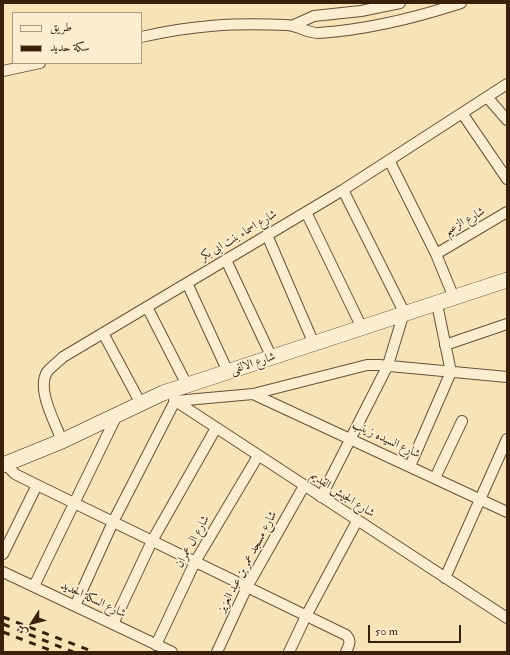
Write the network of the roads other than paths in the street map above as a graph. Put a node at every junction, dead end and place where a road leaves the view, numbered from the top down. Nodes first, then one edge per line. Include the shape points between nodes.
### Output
1 (400, 3) edge
2 (461, 3) edge
3 (294, 25) junction
4 (142, 37) edge
5 (37, 64) edge
6 (3, 71) edge
7 (507, 84) edge
8 (487, 97) junction
9 (462, 113) junction
10 (507, 120) edge
11 (389, 160) junction
12 (507, 179) edge
13 (343, 190) junction
14 (306, 212) junction
15 (507, 212) edge
16 (267, 235) junction
17 (436, 254) junction
18 (226, 260) junction
19 (507, 280) edge
20 (187, 283) junction
21 (454, 298) junction
22 (437, 304) junction
23 (147, 307) junction
24 (405, 314) junction
25 (507, 324) edge
26 (362, 328) junction
27 (103, 333) junction
28 (314, 344) junction
29 (445, 344) junction
30 (272, 358) junction
31 (388, 365) junction
32 (228, 372) junction
33 (451, 372) junction
34 (507, 377) edge
35 (187, 385) junction
36 (253, 394) junction
37 (169, 397) junction
38 (141, 404) junction
39 (117, 415) junction
40 (462, 421) dead end
41 (216, 428) junction
42 (350, 438) junction
43 (507, 439) edge
44 (62, 441) junction
45 (258, 456) junction
46 (4, 465) edge
47 (410, 466) junction
48 (436, 478) junction
49 (37, 485) junction
50 (304, 486) junction
51 (320, 497) junction
52 (480, 499) junction
53 (73, 503) junction
54 (507, 512) edge
55 (357, 521) junction
56 (113, 522) junction
57 (152, 541) junction
58 (3, 554) edge
59 (195, 562) junction
60 (3, 572) edge
61 (444, 578) junction
62 (34, 586) junction
63 (247, 587) junction
64 (75, 606) junction
65 (306, 616) junction
66 (507, 618) edge
67 (113, 624) junction
68 (156, 645) junction
69 (172, 652) edge
70 (217, 652) edge
71 (289, 652) edge
72 (346, 652) edge

1 - 3 street via 361,11 314,16
2 - 3 street via 364,28 316,33
3 - 4 street via 238,23 200,26
5 - 6 street
7 - 8 street, شارع اسماء بنت ابى بكر
8 - 9 street, شارع اسماء بنت ابى بكر
8 - 10 street
9 - 11 street, شارع اسماء بنت ابى بكر
9 - 12 street
11 - 13 street, شارع اسماء بنت ابى بكر
11 - 17 street
13 - 14 street, شارع اسماء بنت ابى بكر
13 - 24 street
14 - 16 street, شارع اسماء بنت ابى بكر
14 - 26 street
15 - 17 street, شارع الزعيم
16 - 18 street, شارع اسماء بنت ابى بكر
16 - 28 street
17 - 21 street
18 - 20 street, شارع اسماء بنت ابى بكر
18 - 30 street
19 - 21 street, شارع الالفى
20 - 23 street, شارع اسماء بنت ابى بكر
20 - 32 street
21 - 22 street, شارع الالفى
22 - 24 street, شارع الالفى
22 - 29 street
23 - 27 street, شارع اسماء بنت ابى بكر
23 - 35 street
24 - 26 street, شارع الالفى
24 - 31 street
25 - 29 street
26 - 28 street, شارع الالفى
27 - 38 street
27 - 44 street, شارع اسماء بنت ابى بكر via 63,357 47,372 44,393
28 - 30 street, شارع الالفى
29 - 33 street
30 - 32 street, شارع الالفى
31 - 33 street
31 - 36 street via 367,365
31 - 42 street
32 - 35 street, شارع الالفى
33 - 34 street
33 - 47 street
35 - 37 street, شارع الالفى
36 - 37 street
36 - 42 street, شارع السيده زينب
37 - 38 street, شارع الالفى
37 - 41 street, شارع الجيش القديم
37 - 56 street
38 - 39 street, شارع الالفى
39 - 44 street, شارع الالفى
39 - 53 street
40 - 48 street
41 - 45 street, شارع الجيش القديم
41 - 57 street
42 - 47 street, شارع السيده زينب
42 - 51 street
43 - 52 street
44 - 46 street, شارع الالفى
45 - 50 street, شارع الجيش القديم
45 - 59 street, شارع ال عمران
46 - 49 street
47 - 48 street, شارع السيده زينب
48 - 52 street, شارع السيده زينب
49 - 53 street
49 - 58 street
50 - 51 street, شارع الجيش القديم
50 - 63 street, شارع مسجد عمر بن عبد العزيز
51 - 55 street, شارع الجيش القديم
52 - 54 street, شارع السيده زينب
52 - 61 street
53 - 56 street
53 - 62 street
55 - 61 street, شارع الجيش القديم
55 - 65 street
56 - 57 street
56 - 64 street
57 - 59 street
57 - 67 street
59 - 63 street
59 - 68 street, شارع ال عمران
60 - 62 street, شارع السكة الحديد
61 - 66 street, شارع الجيش القديم
62 - 64 street, شارع السكة الحديد
63 - 65 street
63 - 70 street, شارع مسجد عمر بن عبد العزيز
64 - 67 street, شارع السكة الحديد
65 - 71 street
65 - 72 street via 348,637 350,643
67 - 68 street, شارع السكة الحديد
68 - 69 street, شارع السكة الحديد

